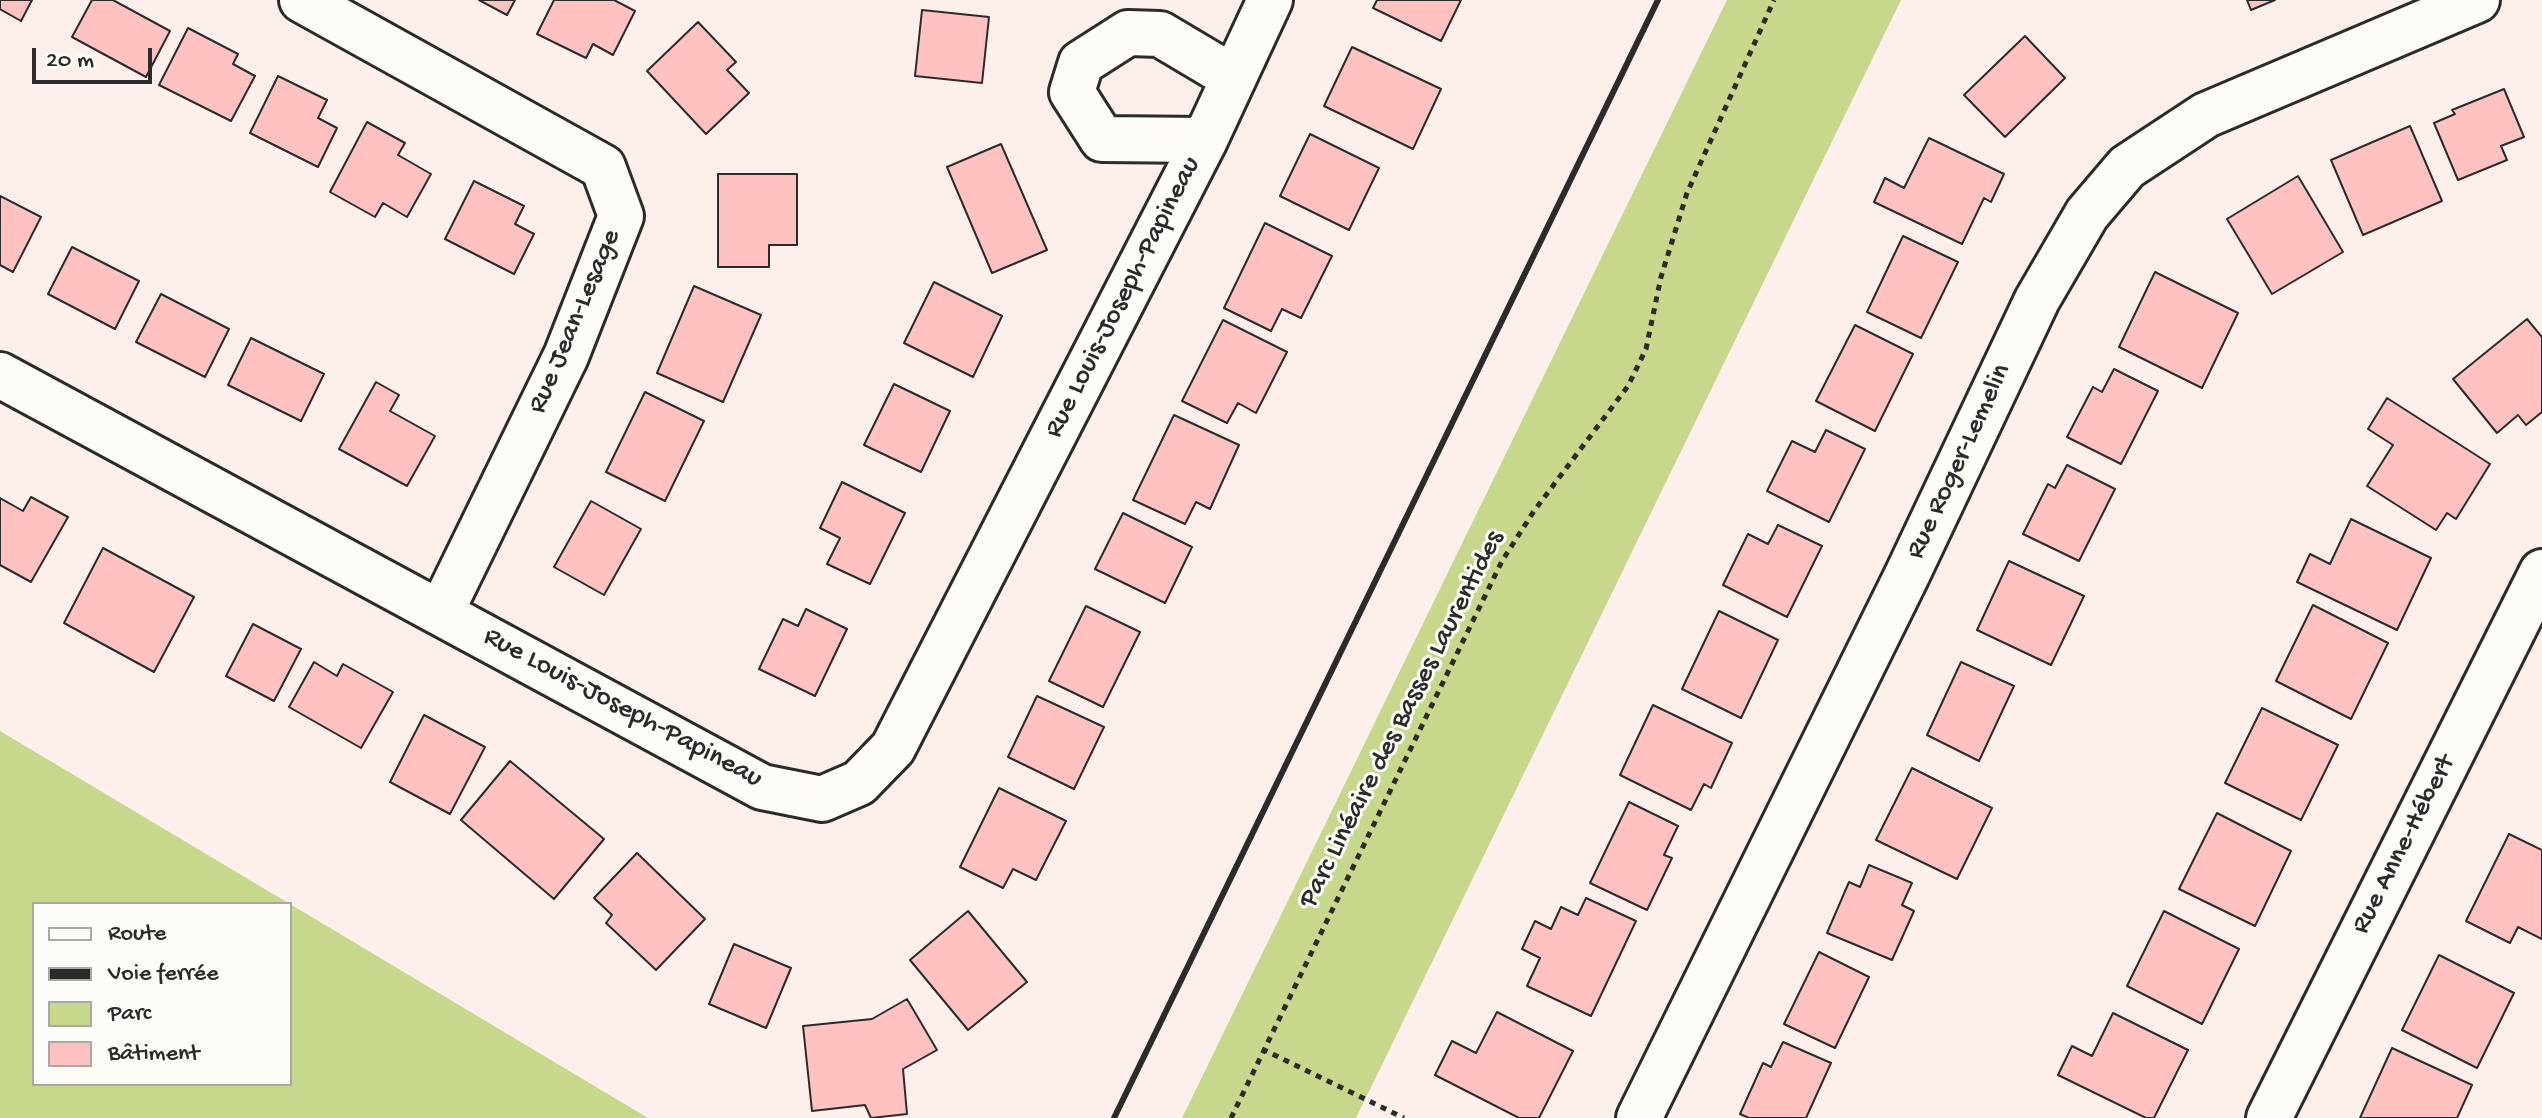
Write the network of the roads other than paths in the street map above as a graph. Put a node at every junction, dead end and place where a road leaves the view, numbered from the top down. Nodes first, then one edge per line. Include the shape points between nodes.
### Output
1 (1270, 0) edge
2 (2477, 0) edge
3 (321, 5) edge
4 (2428, 9) edge
5 (1234, 78) junction
6 (1205, 140) junction
7 (0, 375) edge
8 (2542, 572) edge
9 (441, 612) junction
10 (1639, 1118) edge
11 (2269, 1118) edge

1 - 5 street, Rue Louis-Joseph-Papineau
2 - 4 street, Rue Roger-Lemelin
3 - 9 street, Rue Jean-Lesage via 603,167 621,216 566,356
4 - 10 street, Rue Roger-Lemelin via 2206,115 2127,167 2087,214 2037,300
5 - 6 street, Rue Louis-Joseph-Papineau
5 - 6 street, Rue Louis-Joseph-Papineau via 1160,34 1128,33 1081,63 1072,92 1102,139
6 - 9 street, Rue Louis-Joseph-Papineau via 893,748 859,783 822,799 762,787
7 - 9 street, Rue Louis-Joseph-Papineau
8 - 11 street, Rue Anne-Hébert

